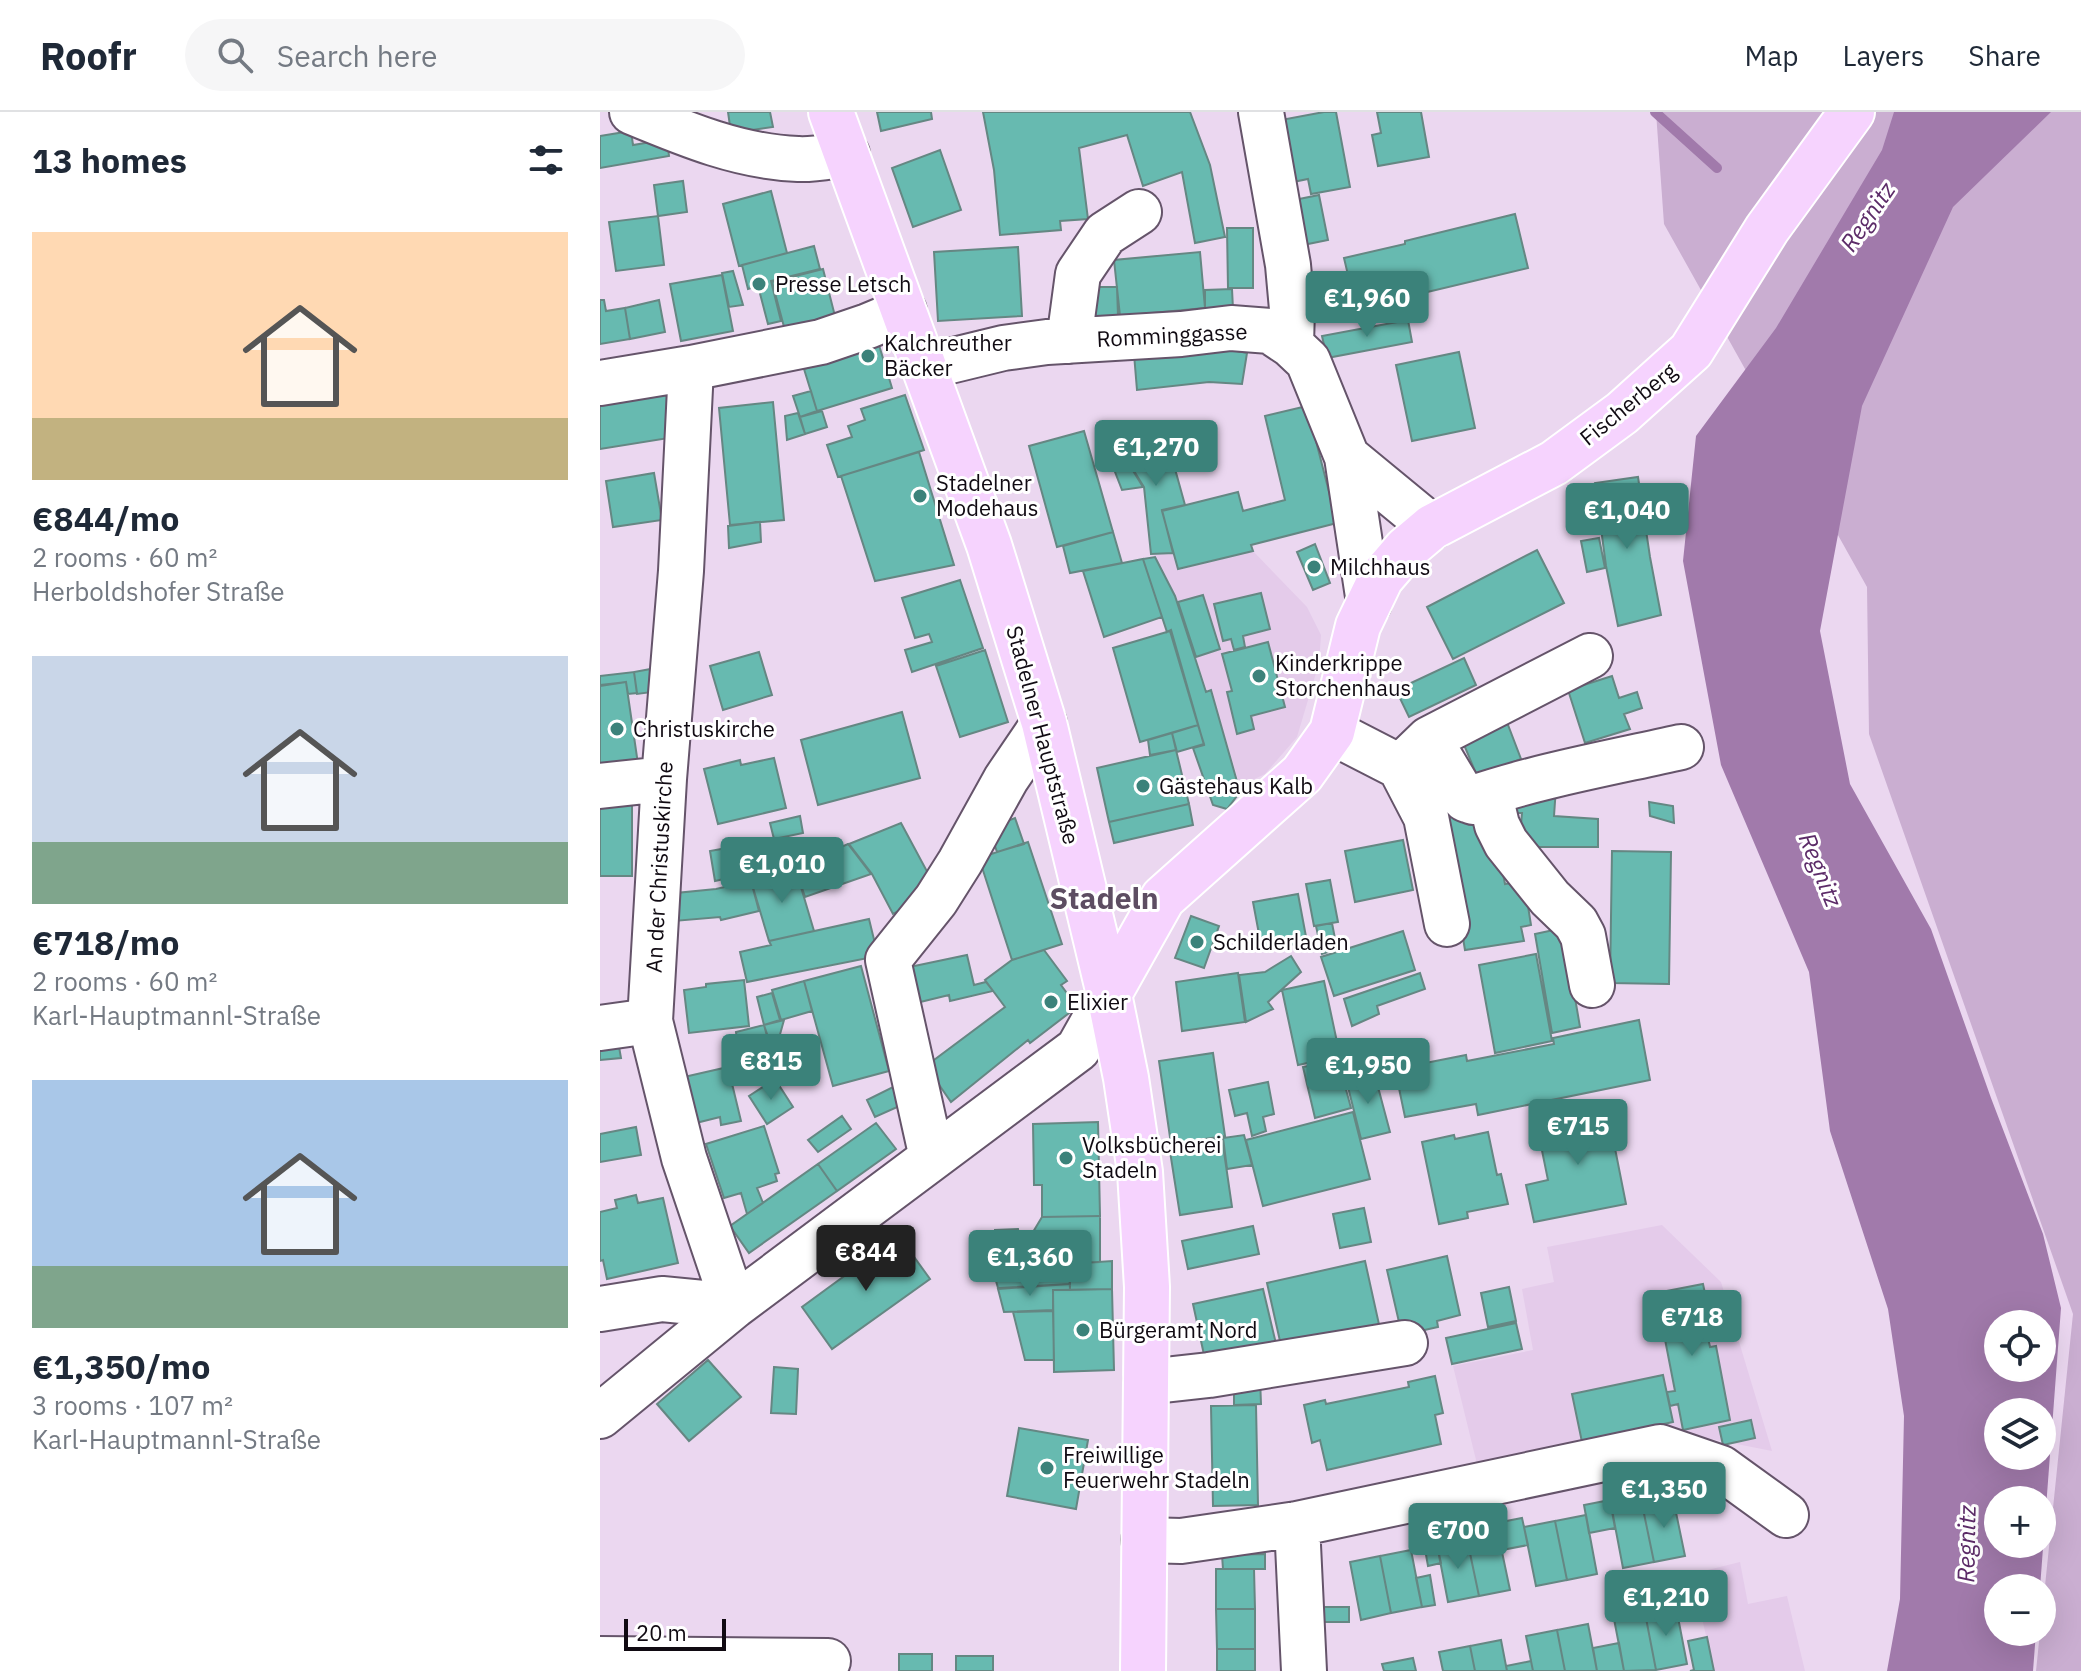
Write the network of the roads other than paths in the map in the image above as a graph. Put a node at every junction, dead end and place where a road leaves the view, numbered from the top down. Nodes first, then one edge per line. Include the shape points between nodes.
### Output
1 (632, 112) edge
2 (831, 112) edge
3 (1261, 112) edge
4 (1852, 112) edge
5 (847, 154) junction
6 (1139, 212) dead end
7 (904, 311) junction
8 (1069, 341) junction
9 (1291, 345) junction
10 (925, 367) junction
11 (691, 368) junction
12 (600, 383) edge
13 (1347, 457) junction
14 (1432, 527) junction
15 (1369, 603) junction
16 (1590, 656) dead end
17 (1044, 723) junction
18 (1332, 732) junction
19 (1681, 747) dead end
20 (1414, 753) junction
21 (664, 779) junction
22 (600, 786) edge
23 (1467, 800) junction
24 (1447, 924) dead end
25 (1592, 985) dead end
26 (1109, 994) junction
27 (650, 1021) junction
28 (600, 1028) edge
29 (932, 1158) junction
30 (734, 1306) junction
31 (600, 1309) edge
32 (1405, 1343) dead end
33 (1146, 1382) junction
34 (600, 1416) edge
35 (1786, 1515) dead end
36 (1297, 1524) junction
37 (1144, 1540) junction
38 (600, 1659) edge
39 (828, 1661) dead end
40 (1143, 1671) edge
41 (1304, 1671) edge

1 - 5 street via 754,154 801,160
2 - 5 main road, Stadelner Hauptstraße
3 - 9 street via 1288,265
4 - 14 main road, Fischerberg via 1767,229 1691,351 1622,413 1554,463
5 - 7 main road, Stadelner Hauptstraße
6 - 8 street via 1105,234 1078,274
7 - 10 main road, Stadelner Hauptstraße
7 - 11 street via 821,342
8 - 9 street, Romminggasse via 1231,328 1270,331
8 - 10 street, Romminggasse via 1003,348
9 - 13 street via 1308,361
10 - 17 main road, Stadelner Hauptstraße via 989,545
11 - 12 street
11 - 21 street, An der Christuskirche
13 - 14 street
13 - 15 street
14 - 15 main road, Fischerberg via 1381,578
15 - 18 main road, Fischerberg via 1358,626
16 - 20 street
17 - 26 main road, Stadelner Hauptstraße
17 - 29 street via 936,900 888,960
18 - 20 street
18 - 26 main road, Fischerberg via 1302,774 1163,898
19 - 23 street
20 - 23 street
20 - 24 street
21 - 22 street
21 - 27 street, An der Christuskirche
23 - 25 street via 1492,804 1506,843 1576,923
26 - 29 street via 1078,1049
26 - 33 main road, Stadelner Hauptstraße via 1140,1172
27 - 28 street
27 - 30 street, An der Christuskirche via 684,1158
29 - 30 street
30 - 31 street via 662,1299
30 - 34 street
32 - 33 street
33 - 37 main road, Stadelner Hauptstraße
35 - 36 street via 1721,1468 1660,1447
36 - 37 street via 1181,1541
36 - 41 street
37 - 40 main road, Stadelner Hauptstraße
38 - 39 street

